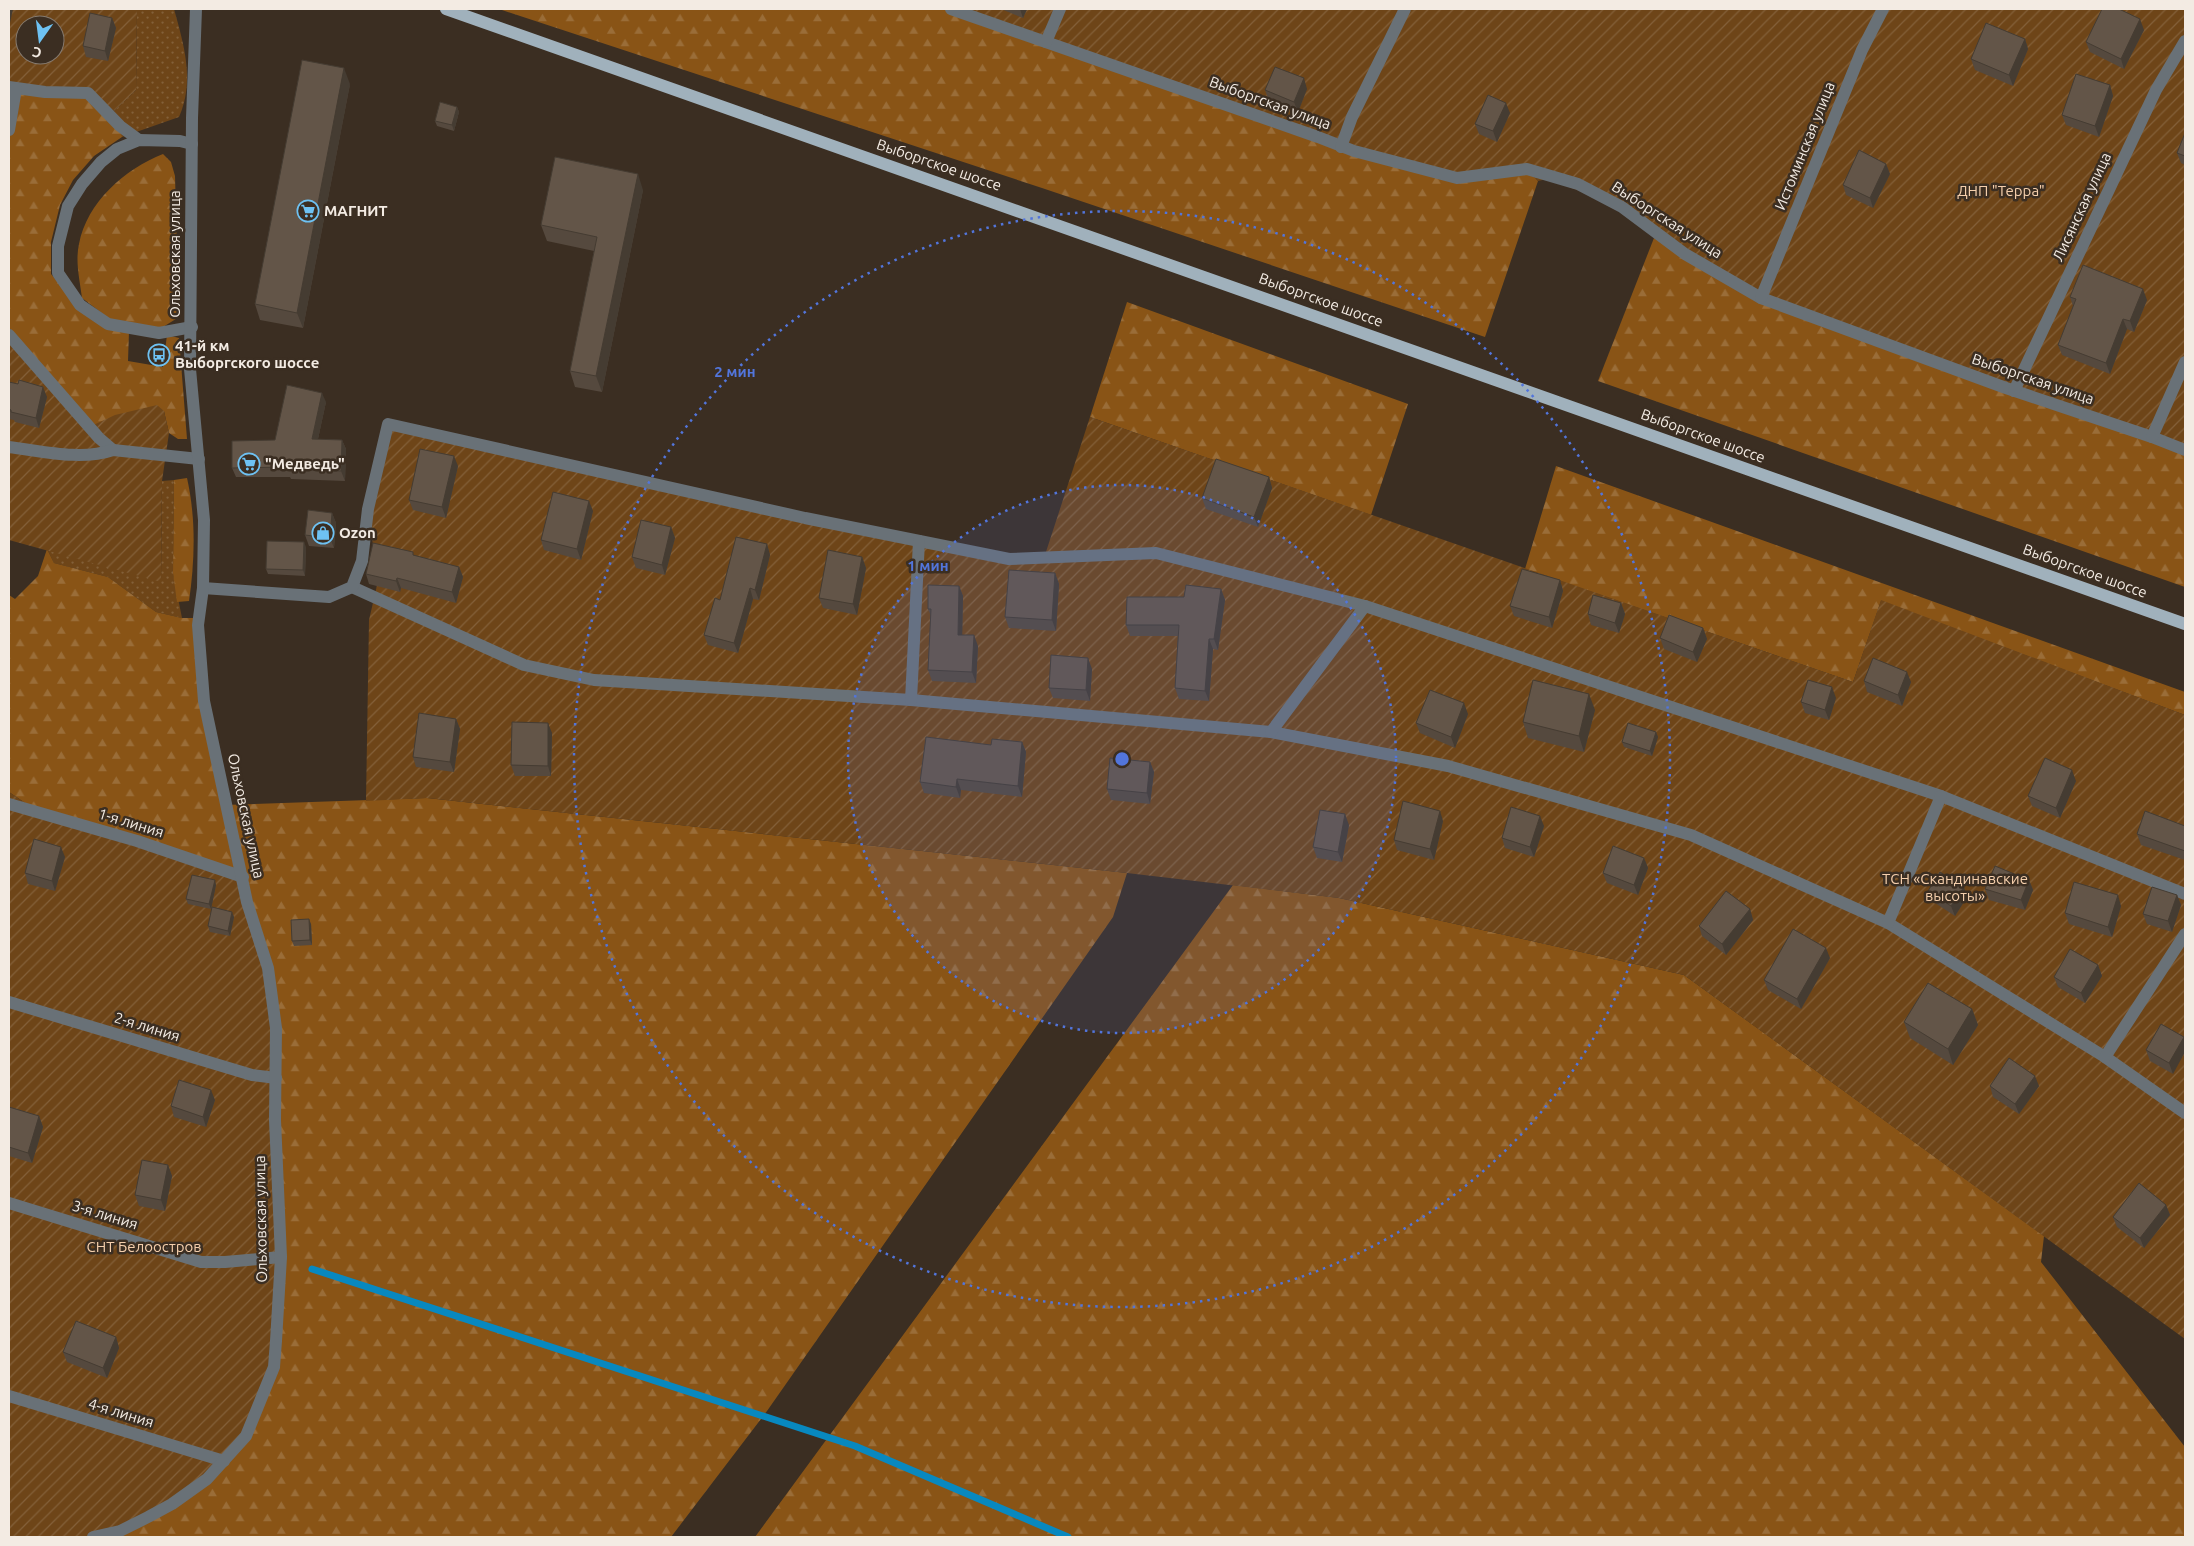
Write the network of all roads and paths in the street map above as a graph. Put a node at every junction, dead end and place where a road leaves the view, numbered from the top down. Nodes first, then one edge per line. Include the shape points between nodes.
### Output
1 (196, 9) edge
2 (446, 9) edge
3 (951, 9) edge
4 (1060, 9) edge
5 (1405, 9) edge
6 (1883, 9) edge
7 (2185, 40) edge
8 (1046, 42) junction
9 (12, 88) edge
10 (9, 130) edge
11 (138, 140) junction
12 (192, 144) junction
13 (1341, 147) junction
14 (1761, 298) junction
15 (192, 327) junction
16 (9, 335) edge
17 (2185, 362) edge
18 (2014, 390) junction
19 (2152, 437) junction
20 (9, 447) edge
21 (113, 450) junction
22 (2185, 450) edge
23 (199, 458) junction
24 (919, 541) junction
25 (352, 587) junction
26 (204, 588) junction
27 (1366, 606) junction
28 (2185, 624) edge
29 (911, 700) junction
30 (1271, 732) junction
31 (1941, 796) junction
32 (9, 804) edge
33 (243, 877) junction
34 (2185, 894) edge
35 (1888, 923) junction
36 (2185, 934) edge
37 (9, 1002) edge
38 (2105, 1057) junction
39 (276, 1078) junction
40 (2185, 1113) edge
41 (9, 1203) edge
42 (281, 1257) junction
43 (9, 1396) edge
44 (224, 1461) junction
45 (93, 1537) edge

1 - 12 street, Ольховская улица
2 - 28 main road, Выборгское шоссе
3 - 8 street, Выборгская улица
4 - 8 street
5 - 13 street via 1352,117
6 - 14 street, Истоминская улица via 1862,50
7 - 18 street, Лисянская улица via 2156,90
8 - 13 street, Выборгская улица
9 - 10 street
9 - 11 street via 88,93
11 - 12 street
11 - 15 street via 117,149 101,162 68,206 58,246 58,273 80,305 108,324 159,333
12 - 15 street, Ольховская улица
13 - 14 street, Выборгская улица via 1457,178 1528,169 1578,184 1622,207 1685,254
14 - 18 street, Выборгская улица
15 - 23 street, Ольховская улица via 190,369
16 - 21 street
17 - 19 street
18 - 19 street, Выборгская улица
19 - 22 street, Выборгская улица
20 - 21 street via 56,454 102,454
21 - 23 street
23 - 26 street, Ольховская улица via 204,520
24 - 25 street via 388,424 368,509 362,561
24 - 27 street via 1009,559 1156,553
24 - 29 street
25 - 26 street via 330,597
25 - 29 street via 524,665 594,680
26 - 33 street, Ольховская улица via 198,622 204,701
27 - 30 street
27 - 31 street
29 - 30 street
30 - 35 street via 1448,766 1691,835
31 - 34 street
31 - 35 street
32 - 33 street, 1-я линия via 137,841
33 - 39 street, Ольховская улица via 247,902 268,968 276,1028
35 - 38 street
36 - 38 street
37 - 39 street, 2-я линия via 252,1075
38 - 40 street
39 - 42 street, Ольховская улица
41 - 42 street, 3-я линия via 200,1262
42 - 44 street, Ольховская улица via 274,1367 246,1436
43 - 44 street, 4-я линия
44 - 45 street, Ольховская улица via 207,1479 172,1504 120,1531

